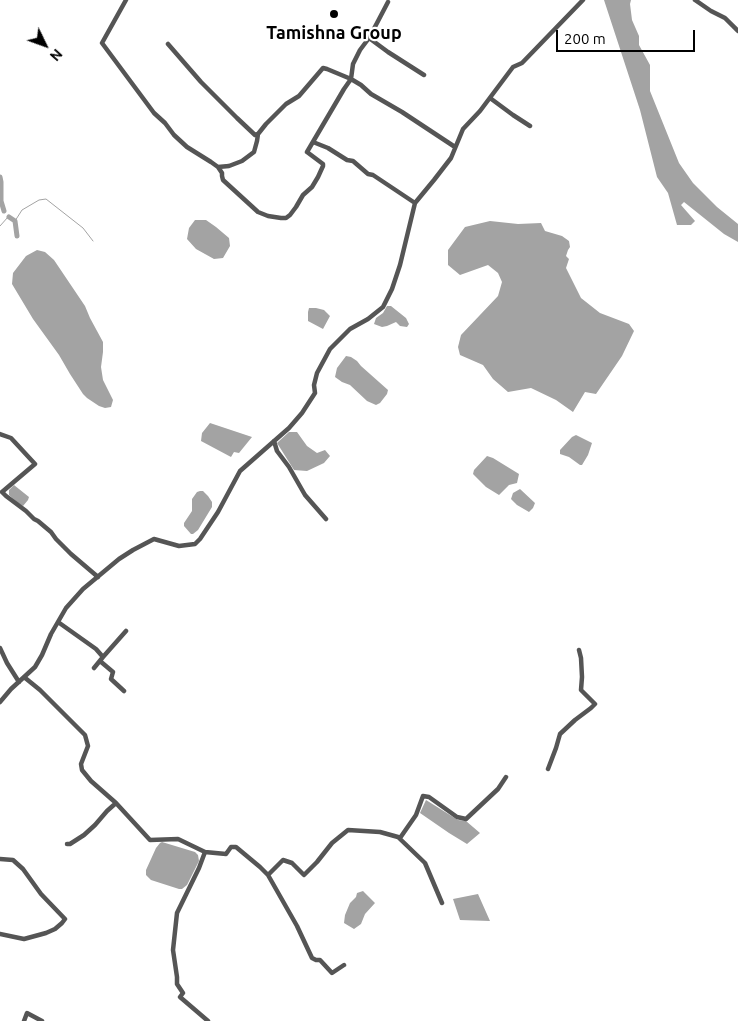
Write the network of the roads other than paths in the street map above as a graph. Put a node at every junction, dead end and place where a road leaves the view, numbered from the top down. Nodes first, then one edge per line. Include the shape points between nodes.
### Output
1 (126, 0) edge
2 (583, 0) edge
3 (695, 0) edge
4 (388, 2) dead end
5 (738, 31) edge
6 (369, 38) junction
7 (168, 44) dead end
8 (424, 76) dead end
9 (351, 79) junction
10 (490, 98) junction
11 (530, 126) dead end
12 (258, 134) junction
13 (313, 142) junction
14 (455, 146) junction
15 (218, 167) junction
16 (415, 203) junction
17 (0, 434) edge
18 (274, 441) junction
19 (326, 519) dead end
20 (98, 577) junction
21 (58, 622) junction
22 (126, 631) dead end
23 (0, 648) edge
24 (579, 650) dead end
25 (101, 659) junction
26 (94, 668) dead end
27 (24, 677) junction
28 (20, 682) junction
29 (124, 690) dead end
30 (0, 702) edge
31 (548, 769) dead end
32 (506, 777) dead end
33 (116, 803) junction
34 (400, 838) junction
35 (67, 844) dead end
36 (205, 852) junction
37 (0, 860) edge
38 (268, 875) junction
39 (442, 903) dead end
40 (0, 934) edge
41 (344, 965) dead end
42 (24, 1021) edge
43 (42, 1021) edge
44 (208, 1021) edge

1 - 15 street via 102,43 174,135
2 - 10 street via 545,41 522,63 513,67
3 - 5 street via 726,18
4 - 6 street
6 - 8 street
6 - 9 street via 353,64
7 - 12 street via 236,118 255,135
9 - 12 street via 323,68 299,96 280,109
9 - 13 street
9 - 14 street
10 - 11 street
10 - 14 street via 463,130
12 - 15 street via 254,152 242,161
13 - 15 street via 307,152 323,166 312,186 286,218 258,212 222,179
13 - 16 street via 353,161
14 - 16 street via 451,158
16 - 18 street via 400,265 384,307 350,328 330,349 316,373 315,393 302,413
17 - 20 street via 11,438 35,464 2,492 51,532
18 - 19 street via 305,496
18 - 20 street via 240,471 218,512 195,544 179,546 154,539 119,559
20 - 21 street via 66,608
21 - 25 street via 96,649
21 - 27 street via 35,668
22 - 25 street
23 - 28 street
24 - 31 street via 581,690 595,704 560,734
25 - 26 street
25 - 29 street via 113,672 111,679
27 - 28 street
27 - 33 street via 85,735 88,746 82,770
28 - 30 street
32 - 34 street via 466,819 423,796 416,815
33 - 35 street via 84,835
33 - 36 street via 150,840 178,839
34 - 38 street via 380,832 348,830 304,875 292,863 283,860
34 - 39 street via 425,863
36 - 38 street via 226,854 231,847 236,847
36 - 44 street via 177,913 172,950 176,984 183,993 180,997
37 - 40 street via 13,860 23,869 64,919 55,929 24,939
38 - 41 street via 312,958 320,960 332,973
42 - 43 street via 27,1013

